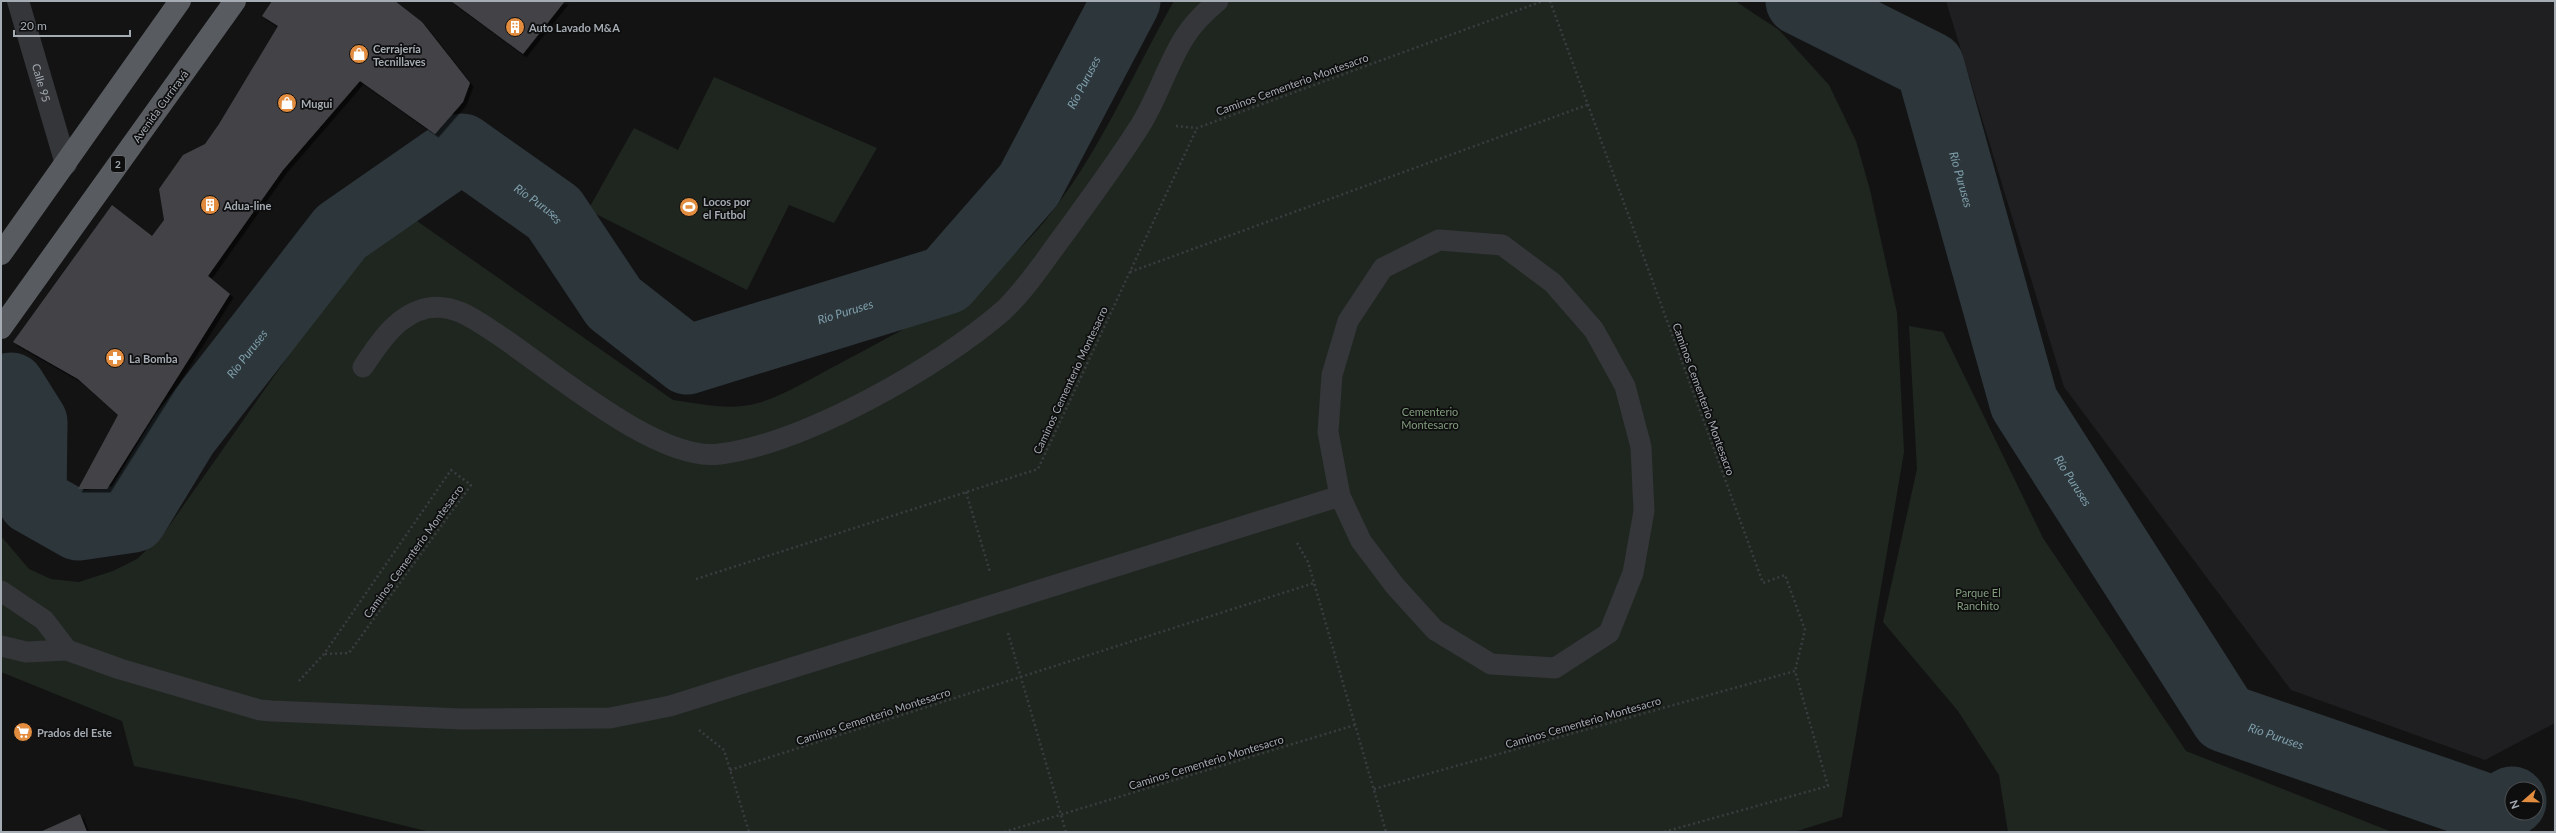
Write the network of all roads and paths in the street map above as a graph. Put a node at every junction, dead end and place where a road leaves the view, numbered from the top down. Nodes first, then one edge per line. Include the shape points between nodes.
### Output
1 (18, 1) edge
2 (180, 1) edge
3 (235, 1) edge
4 (1218, 1) edge
5 (1543, 1) edge
6 (1550, 1) edge
7 (1587, 104) junction
8 (66, 164) junction
9 (1, 254) edge
10 (1129, 273) junction
11 (1, 328) edge
12 (363, 366) dead end
13 (966, 492) junction
14 (1340, 496) junction
15 (1281, 514) junction
16 (696, 579) dead end
17 (1314, 583) junction
18 (1, 591) edge
19 (999, 603) junction
20 (1, 646) edge
21 (67, 650) junction
22 (324, 654) junction
23 (1795, 671) junction
24 (1021, 677) junction
25 (670, 706) junction
26 (272, 711) junction
27 (1355, 725) junction
28 (730, 770) junction
29 (1374, 789) junction
30 (1060, 815) junction
31 (749, 832) edge
32 (1004, 832) edge
33 (1066, 832) edge
34 (1386, 832) edge
35 (1664, 832) edge

1 - 8 street, Calle 95
2 - 8 highway
3 - 11 highway, Avenida Curriravá / 2
4 - 12 lane via 1184,37 1142,123 1107,176 1036,273 1004,309 933,363 849,409 778,441 717,455 676,449 619,420 532,357 469,315 452,308 429,308 398,322
5 - 10 path, Caminos Cementerio Montesacro via 1197,128
6 - 7 path, Caminos Cementerio Montesacro
7 - 10 path
7 - 23 path, Caminos Cementerio Montesacro via 1763,583 1785,575 1805,630
8 - 9 highway
10 - 13 path, Caminos Cementerio Montesacro via 1038,468
13 - 16 path, Caminos Cementerio Montesacro
13 - 19 path
14 - 14 lane via 1328,432 1332,375 1348,321 1382,268 1439,240 1502,245 1553,283 1594,330 1625,386 1641,448 1642,463 1644,511 1633,573 1609,633 1555,668 1491,664 1435,630 1395,586 1361,541
14 - 15 lane
15 - 17 path via 1308,562
15 - 19 lane
17 - 24 path, Caminos Cementerio Montesacro
17 - 27 path
18 - 21 lane via 44,620
19 - 24 path
19 - 25 lane
20 - 21 lane via 26,652
21 - 26 lane via 134,673 260,710
22 - 22 path, Caminos Cementerio Montesacro via 451,470 471,485 349,653
22 - 26 path, Caminos Cementerio Montesacro
23 - 29 path, Caminos Cementerio Montesacro
23 - 35 path, Caminos Cementerio Montesacro via 1828,786
24 - 28 path, Caminos Cementerio Montesacro
24 - 30 path
25 - 26 lane via 610,718 462,719
25 - 28 path via 724,750
27 - 29 path
27 - 30 path, Caminos Cementerio Montesacro
28 - 31 path
29 - 34 path
30 - 32 path, Caminos Cementerio Montesacro
30 - 33 path

